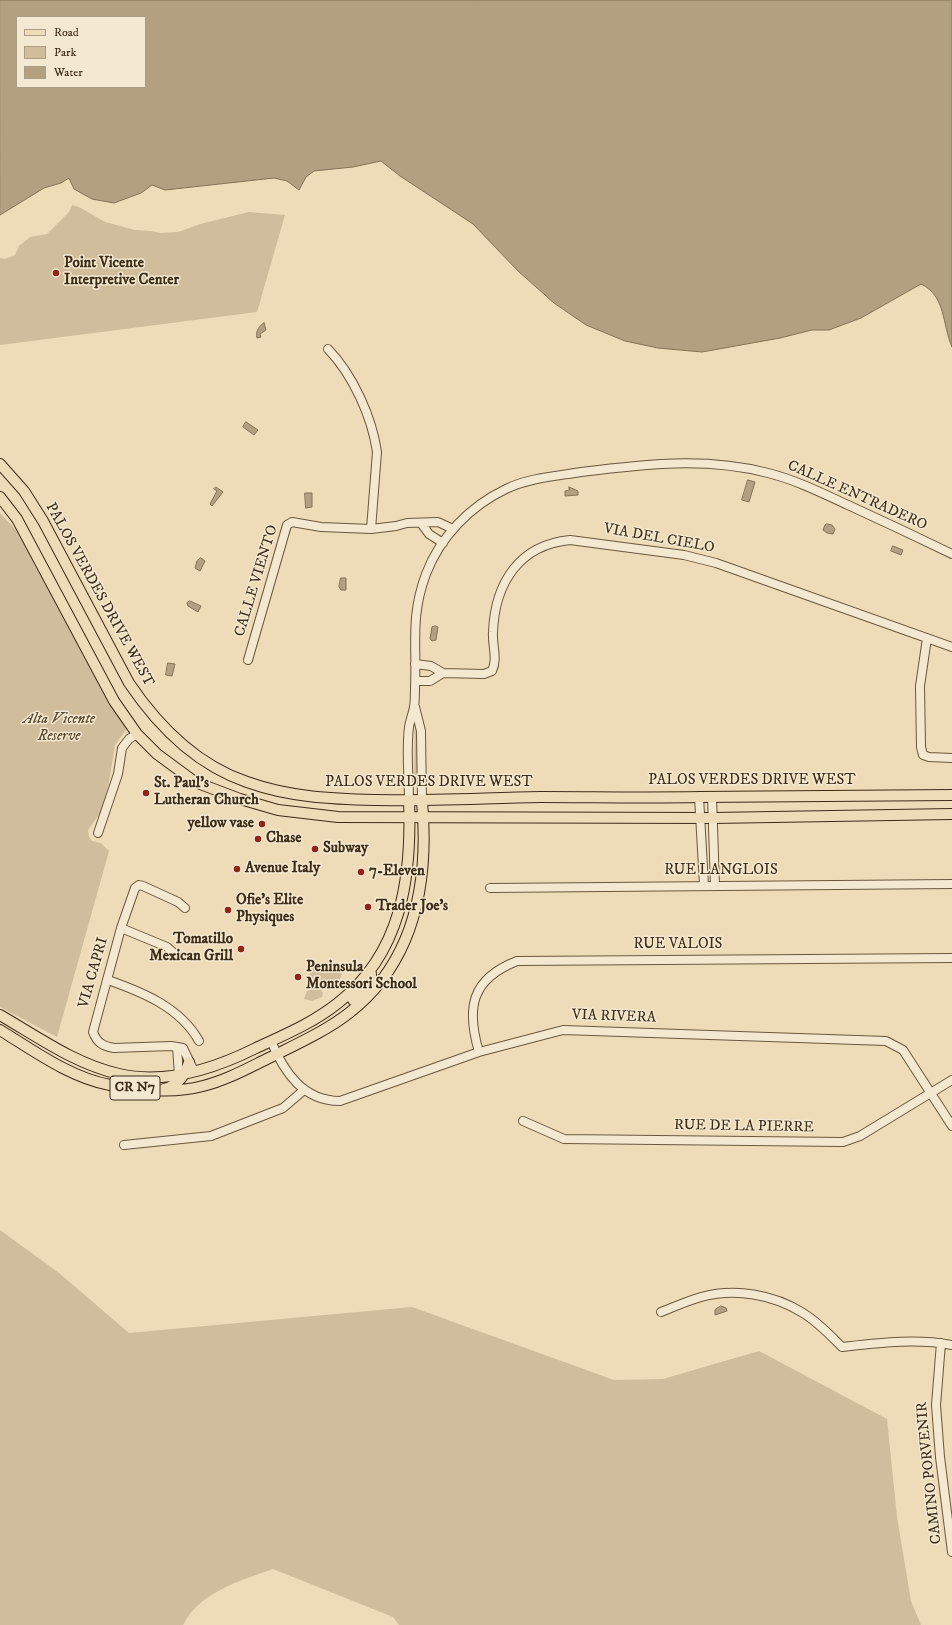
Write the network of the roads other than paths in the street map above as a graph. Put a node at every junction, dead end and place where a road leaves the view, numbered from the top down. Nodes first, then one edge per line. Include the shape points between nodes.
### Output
1 (328, 349) dead end
2 (0, 464) edge
3 (0, 497) edge
4 (421, 524) junction
5 (371, 529) junction
6 (453, 529) junction
7 (443, 542) junction
8 (952, 554) edge
9 (927, 638) junction
10 (952, 647) edge
11 (248, 660) dead end
12 (415, 664) junction
13 (443, 673) junction
14 (416, 681) junction
15 (414, 707) junction
16 (137, 734) junction
17 (952, 758) edge
18 (952, 794) edge
19 (712, 797) junction
20 (699, 798) junction
21 (409, 801) junction
22 (422, 801) junction
23 (952, 814) edge
24 (409, 818) junction
25 (424, 818) junction
26 (701, 818) junction
27 (713, 818) junction
28 (98, 833) dead end
29 (952, 884) edge
30 (704, 886) junction
31 (715, 886) junction
32 (490, 888) dead end
33 (185, 908) dead end
34 (121, 928) junction
35 (176, 955) dead end
36 (952, 958) edge
37 (370, 970) junction
38 (108, 980) junction
39 (0, 1015) edge
40 (342, 1018) junction
41 (0, 1030) edge
42 (199, 1040) dead end
43 (271, 1041) junction
44 (177, 1047) junction
45 (479, 1052) junction
46 (277, 1054) junction
47 (189, 1062) joint
48 (186, 1073) junction
49 (952, 1080) edge
50 (304, 1090) junction
51 (154, 1091) junction
52 (931, 1093) junction
53 (523, 1121) dead end
54 (952, 1126) edge
55 (124, 1145) dead end
56 (661, 1312) dead end
57 (940, 1343) junction
58 (952, 1345) edge
59 (952, 1552) edge

1 - 5 street via 359,396 368,414 375,440 377,452
2 - 21 main road, PALOS VERDES DRIVE WEST via 24,491 43,521 129,683 151,714 173,737 226,773 281,793 325,799
3 - 16 main road via 17,519 114,701
4 - 5 street, CALLE VIENTO via 407,522
4 - 6 street, CALLE VIENTO via 438,522
4 - 7 street via 429,534
5 - 11 street, CALLE VIENTO via 321,527 292,522 287,525
6 - 7 street, CALLE ENTRADERO
6 - 8 street, CALLE ENTRADERO via 487,499 525,482 614,468 705,462 730,464 786,478
7 - 12 street, CALLE ENTRADERO via 427,572 419,596 415,617
9 - 10 street, VIA DEL CIELO
9 - 13 street, VIA DEL CIELO via 716,563 684,555 570,540 543,546 523,559 506,580 496,603 492,634 496,664 492,671 484,674
9 - 17 street via 920,686 921,747 923,755
12 - 13 street, VIA DEL CIELO via 431,666
12 - 14 street, CALLE ENTRADERO
13 - 14 street, VIA DEL CIELO via 430,681
14 - 15 street, CALLE ENTRADERO
15 - 21 street via 409,727
15 - 22 street via 421,731
16 - 24 main road via 157,754 195,782 240,799 303,814
16 - 28 street via 122,748 118,774
18 - 19 main road, PALOS VERDES DRIVE WEST
19 - 20 main road, PALOS VERDES DRIVE WEST
19 - 27 street
20 - 22 main road, PALOS VERDES DRIVE WEST via 540,797
20 - 26 street
21 - 22 main road, PALOS VERDES DRIVE WEST
21 - 24 main road, CR N7
22 - 25 main road, CR N7
23 - 27 main road
24 - 25 main road
24 - 37 main road, CR N7 via 407,870 400,911 386,945
25 - 26 main road
25 - 40 main road, CR N7 via 422,879 411,926 401,950 386,974 371,993
26 - 27 main road
26 - 30 street
27 - 31 street
29 - 31 street, RUE LANGLOIS
30 - 31 street, RUE LANGLOIS
30 - 32 street, RUE LANGLOIS
33 - 34 street, VIA CAPRI via 178,902 139,885 135,888
34 - 35 street via 167,947
34 - 38 street, VIA CAPRI
36 - 45 street, RUE VALOIS via 517,961 500,968 489,977 477,995 471,1019
37 - 40 main road via 370,983 346,1008
37 - 43 main road, CR N7 via 360,984 338,1003 311,1022
38 - 42 street via 138,990 160,1002 194,1031
38 - 44 street, VIA CAPRI via 94,1025 96,1039 106,1047 114,1048
39 - 48 main road, CR N7 via 74,1059 97,1067 120,1074 144,1077 166,1077
40 - 46 main road, CR N7
41 - 51 main road, CR N7 via 63,1067 84,1076 108,1084
43 - 46 street, VIA RIVERA
43 - 48 main road, CR N7 via 231,1060
44 - 47 street via 183,1048
44 - 48 street
45 - 50 street, VIA RIVERA via 340,1101 322,1099
45 - 52 street, VIA RIVERA via 563,1030 876,1039 886,1040 903,1050
46 - 50 street, VIA RIVERA via 290,1076
46 - 51 main road, CR N7 via 201,1087
47 - 48 main road
48 - 51 main road via 169,1088
49 - 52 street, RUE DE LA PIERRE
50 - 55 street via 283,1108 211,1136
52 - 53 street, RUE DE LA PIERRE via 860,1136 843,1142 564,1139
52 - 54 street, VIA RIVERA
56 - 57 street via 701,1297 736,1292 760,1295 804,1313 842,1347 886,1343
57 - 58 street
57 - 59 street, CAMINO PORVENIR via 936,1405

